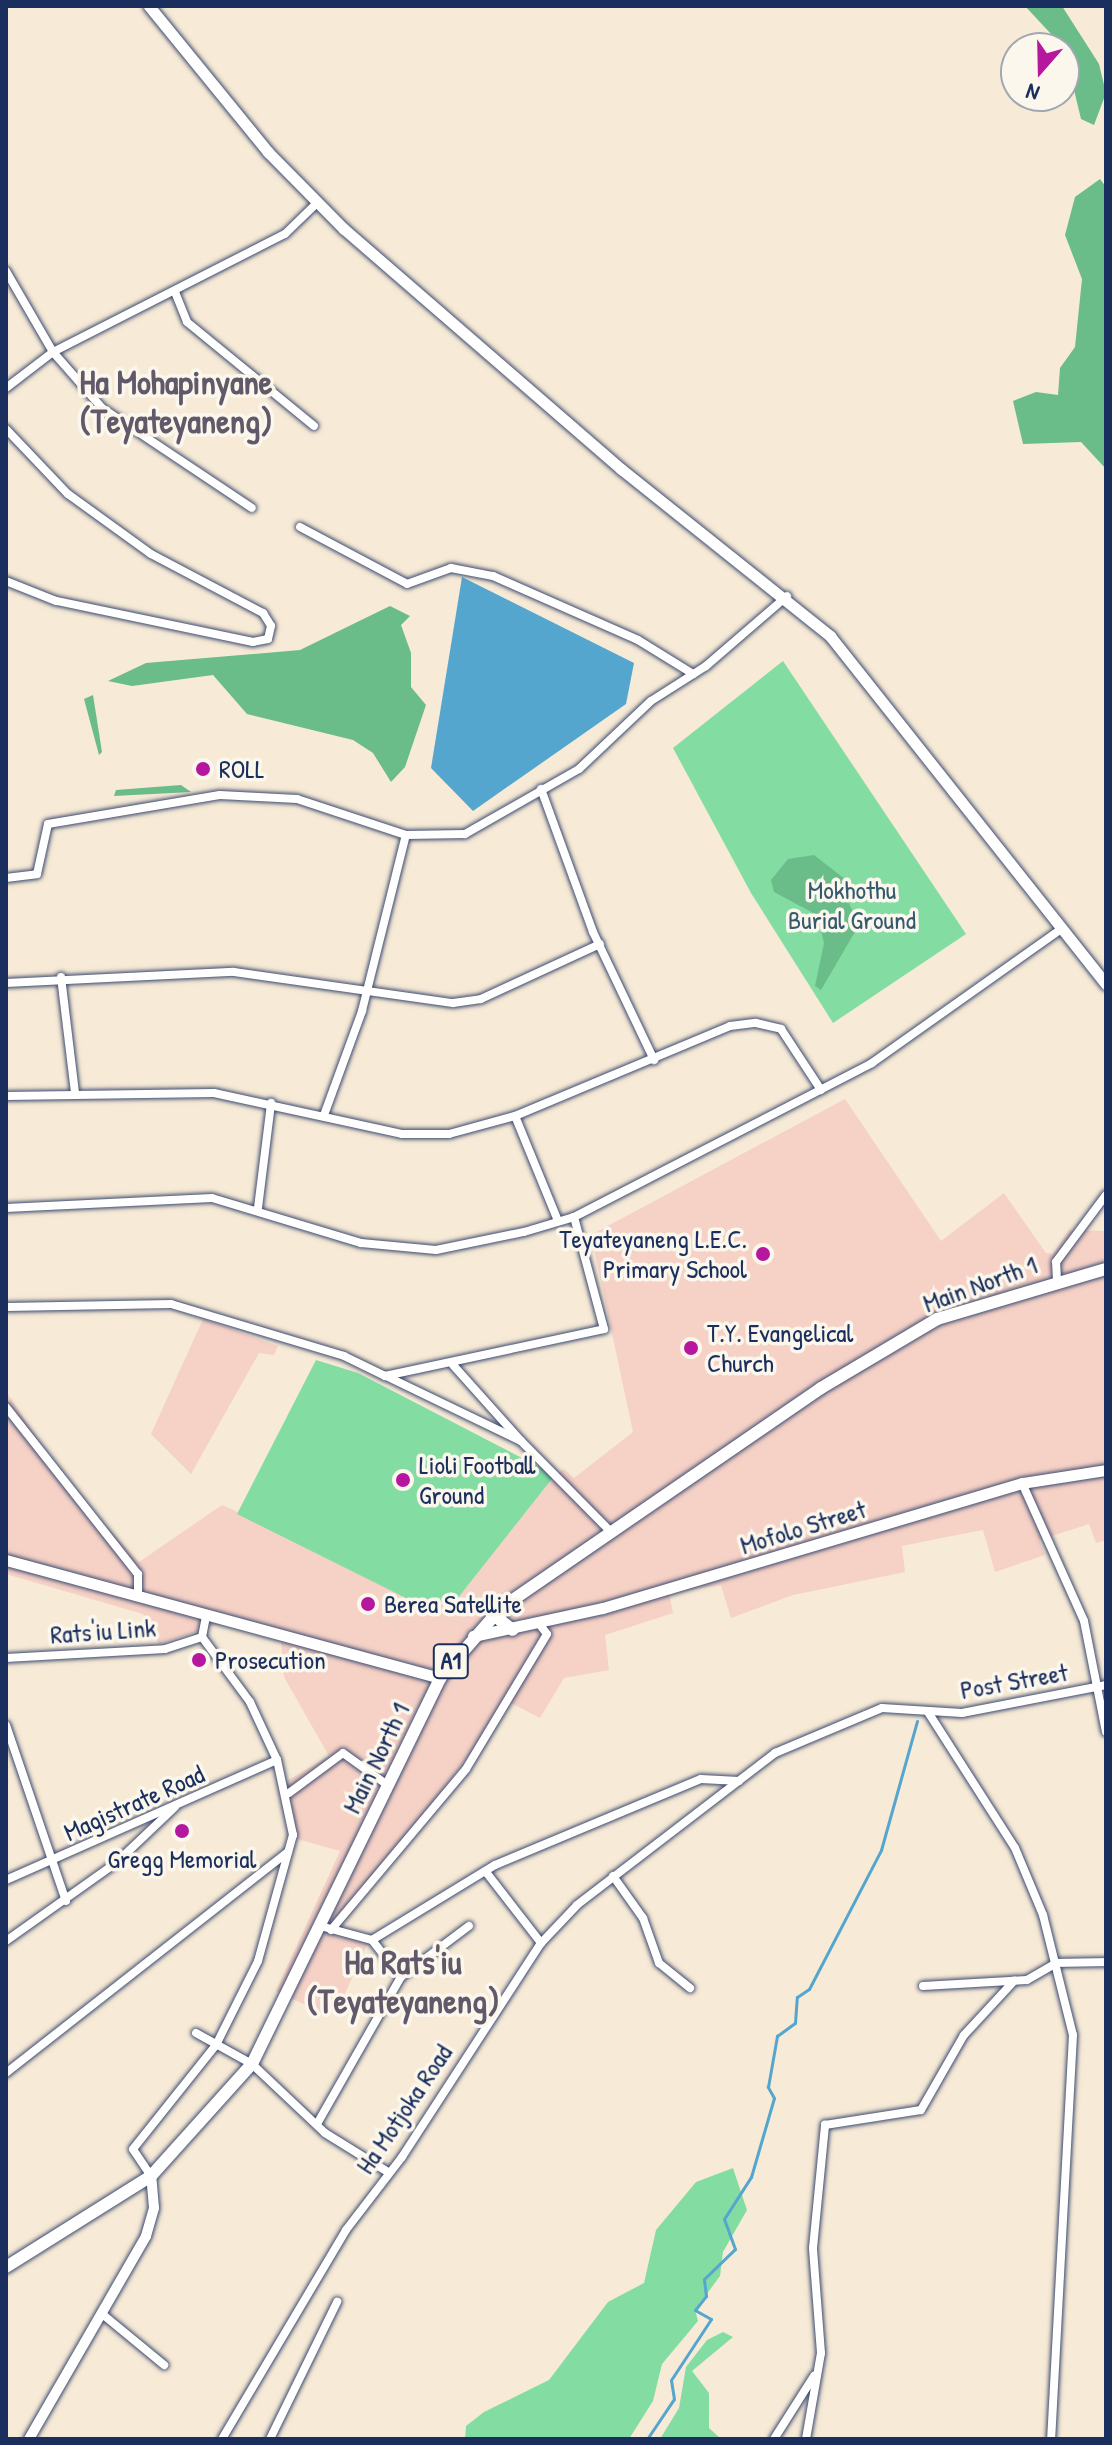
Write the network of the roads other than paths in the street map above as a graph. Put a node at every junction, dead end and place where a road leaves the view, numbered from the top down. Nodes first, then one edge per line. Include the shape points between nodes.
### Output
1 (149, 6) edge
2 (317, 203) junction
3 (6, 271) edge
4 (175, 292) junction
5 (53, 352) junction
6 (6, 388) edge
7 (314, 426) dead end
8 (6, 429) edge
9 (252, 508) dead end
10 (300, 527) dead end
11 (6, 581) edge
12 (788, 596) junction
13 (693, 674) junction
14 (541, 789) junction
15 (406, 835) junction
16 (6, 878) edge
17 (1060, 930) junction
18 (600, 944) junction
19 (61, 977) junction
20 (6, 983) edge
21 (1106, 984) edge
22 (364, 988) junction
23 (654, 1060) junction
24 (821, 1090) junction
25 (75, 1092) junction
26 (6, 1096) edge
27 (271, 1103) junction
28 (324, 1115) junction
29 (515, 1116) junction
30 (1106, 1195) edge
31 (6, 1208) edge
32 (258, 1208) junction
33 (574, 1217) junction
34 (558, 1221) junction
35 (1106, 1269) edge
36 (1057, 1280) junction
37 (6, 1307) edge
38 (453, 1365) junction
39 (385, 1376) junction
40 (6, 1407) edge
41 (521, 1441) junction
42 (1106, 1470) edge
43 (1022, 1483) junction
44 (611, 1532) junction
45 (6, 1560) edge
46 (138, 1594) junction
47 (501, 1608) junction
48 (206, 1616) junction
49 (540, 1625) junction
50 (513, 1630) junction
51 (473, 1636) junction
52 (202, 1637) junction
53 (6, 1658) edge
54 (440, 1678) junction
55 (1106, 1685) edge
56 (1096, 1687) junction
57 (910, 1709) joint
58 (928, 1712) junction
59 (6, 1725) edge
60 (1106, 1732) edge
61 (277, 1760) junction
62 (740, 1781) junction
63 (386, 1784) junction
64 (289, 1793) junction
65 (175, 1806) junction
66 (288, 1852) junction
67 (54, 1860) junction
68 (486, 1872) junction
69 (613, 1876) junction
70 (6, 1880) edge
71 (66, 1901) junction
72 (469, 1926) dead end
73 (328, 1929) junction
74 (372, 1940) junction
75 (6, 1941) edge
76 (541, 1943) junction
77 (1106, 1962) edge
78 (1057, 1963) junction
79 (401, 1977) junction
80 (1014, 1981) junction
81 (923, 1986) dead end
82 (690, 1988) dead end
83 (196, 2033) dead end
84 (216, 2045) junction
85 (252, 2064) junction
86 (6, 2073) edge
87 (317, 2124) junction
88 (388, 2172) junction
89 (151, 2176) junction
90 (6, 2267) edge
91 (337, 2302) dead end
92 (101, 2313) junction
93 (164, 2365) dead end
94 (818, 2369) junction
95 (29, 2439) edge
96 (222, 2439) edge
97 (270, 2439) edge
98 (774, 2439) edge
99 (806, 2439) edge
100 (1051, 2439) edge

1 - 2 main road
2 - 4 street via 285,234
2 - 12 main road via 621,469
3 - 5 street
4 - 5 street
4 - 7 street via 187,322
5 - 6 street
5 - 9 street via 102,408
8 - 11 street via 68,494 151,554 263,613 271,626 262,642 209,634 56,601
10 - 13 street via 407,584 451,568 493,576 638,640
12 - 13 street
12 - 17 main road via 830,636
13 - 14 street via 579,769
14 - 15 street via 465,834
14 - 18 street
15 - 16 street via 297,799 220,795 48,824 37,874
15 - 22 street
17 - 21 main road
17 - 24 street
18 - 22 street via 481,999 432,1001
18 - 23 street
19 - 20 street
19 - 22 street via 234,972
19 - 25 street
22 - 28 street
23 - 24 street via 730,1026 770,1024
23 - 29 street
24 - 33 street
25 - 26 street
25 - 27 street via 214,1093
27 - 28 street
27 - 32 street
28 - 29 street via 402,1134 449,1134
29 - 34 street
30 - 36 street via 1056,1262
31 - 32 street via 212,1198
32 - 34 street via 361,1243 436,1250
33 - 34 street
33 - 38 street via 604,1329
35 - 36 main road, Main North 1 / A1
36 - 44 main road, Main North 1 / A1 via 937,1319 821,1388
37 - 39 street via 171,1304 344,1356
38 - 39 street
38 - 41 street
39 - 41 street
40 - 46 street via 138,1574
41 - 44 street
42 - 43 main road, Mofolo Street
43 - 49 main road, Mofolo Street
43 - 56 street via 1084,1621
44 - 47 main road, Main North 1 / A1
45 - 46 main road
46 - 48 main road
47 - 50 main road via 500,1620
47 - 51 main road, Main North 1 / A1
48 - 52 street
48 - 54 main road
49 - 50 main road, Mofolo Street
49 - 73 street via 547,1634 466,1769
50 - 51 main road, Mofolo Street
51 - 54 main road, Main North 1 / A1
52 - 53 street, Rats'iu Link via 165,1649
52 - 61 street via 250,1702
54 - 63 main road, Main North 1 / A1
55 - 56 street, Post Street
56 - 58 street, Post Street via 962,1713
56 - 60 street
57 - 58 street, Post Street
57 - 62 street, Ha Motjoka Road via 882,1708 775,1753
58 - 78 street via 999,1814
59 - 67 street
61 - 64 street
61 - 65 street, Magistrate Road
62 - 68 street via 701,1779
62 - 69 street, Ha Motjoka Road
63 - 64 street via 343,1753
63 - 73 main road, Main North 1 / A1
64 - 66 street
65 - 67 street, Magistrate Road
65 - 71 street
66 - 84 street via 258,1961
66 - 86 street
67 - 70 street, Magistrate Road
67 - 71 street
68 - 74 street
68 - 76 street
69 - 76 street, Ha Motjoka Road
69 - 82 street via 643,1918 659,1963
71 - 75 street
72 - 79 street
73 - 74 street
73 - 85 main road, Main North 1 / A1
74 - 79 street
76 - 88 street, Ha Motjoka Road
77 - 78 street
78 - 80 street via 1041,1976
78 - 100 street via 1075,2058
79 - 87 street
80 - 81 street
80 - 94 street via 964,2035 921,2110 825,2125 813,2248
83 - 84 street
84 - 85 street
84 - 89 street via 133,2149
85 - 87 street
85 - 89 main road, Main North 1 / A1
87 - 88 street
88 - 96 street, Ha Motjoka Road via 254,2374
89 - 90 main road, Main North 1 / A1
89 - 92 street via 154,2208 146,2236
91 - 97 street
92 - 93 street
92 - 95 street
94 - 98 street
94 - 99 street

